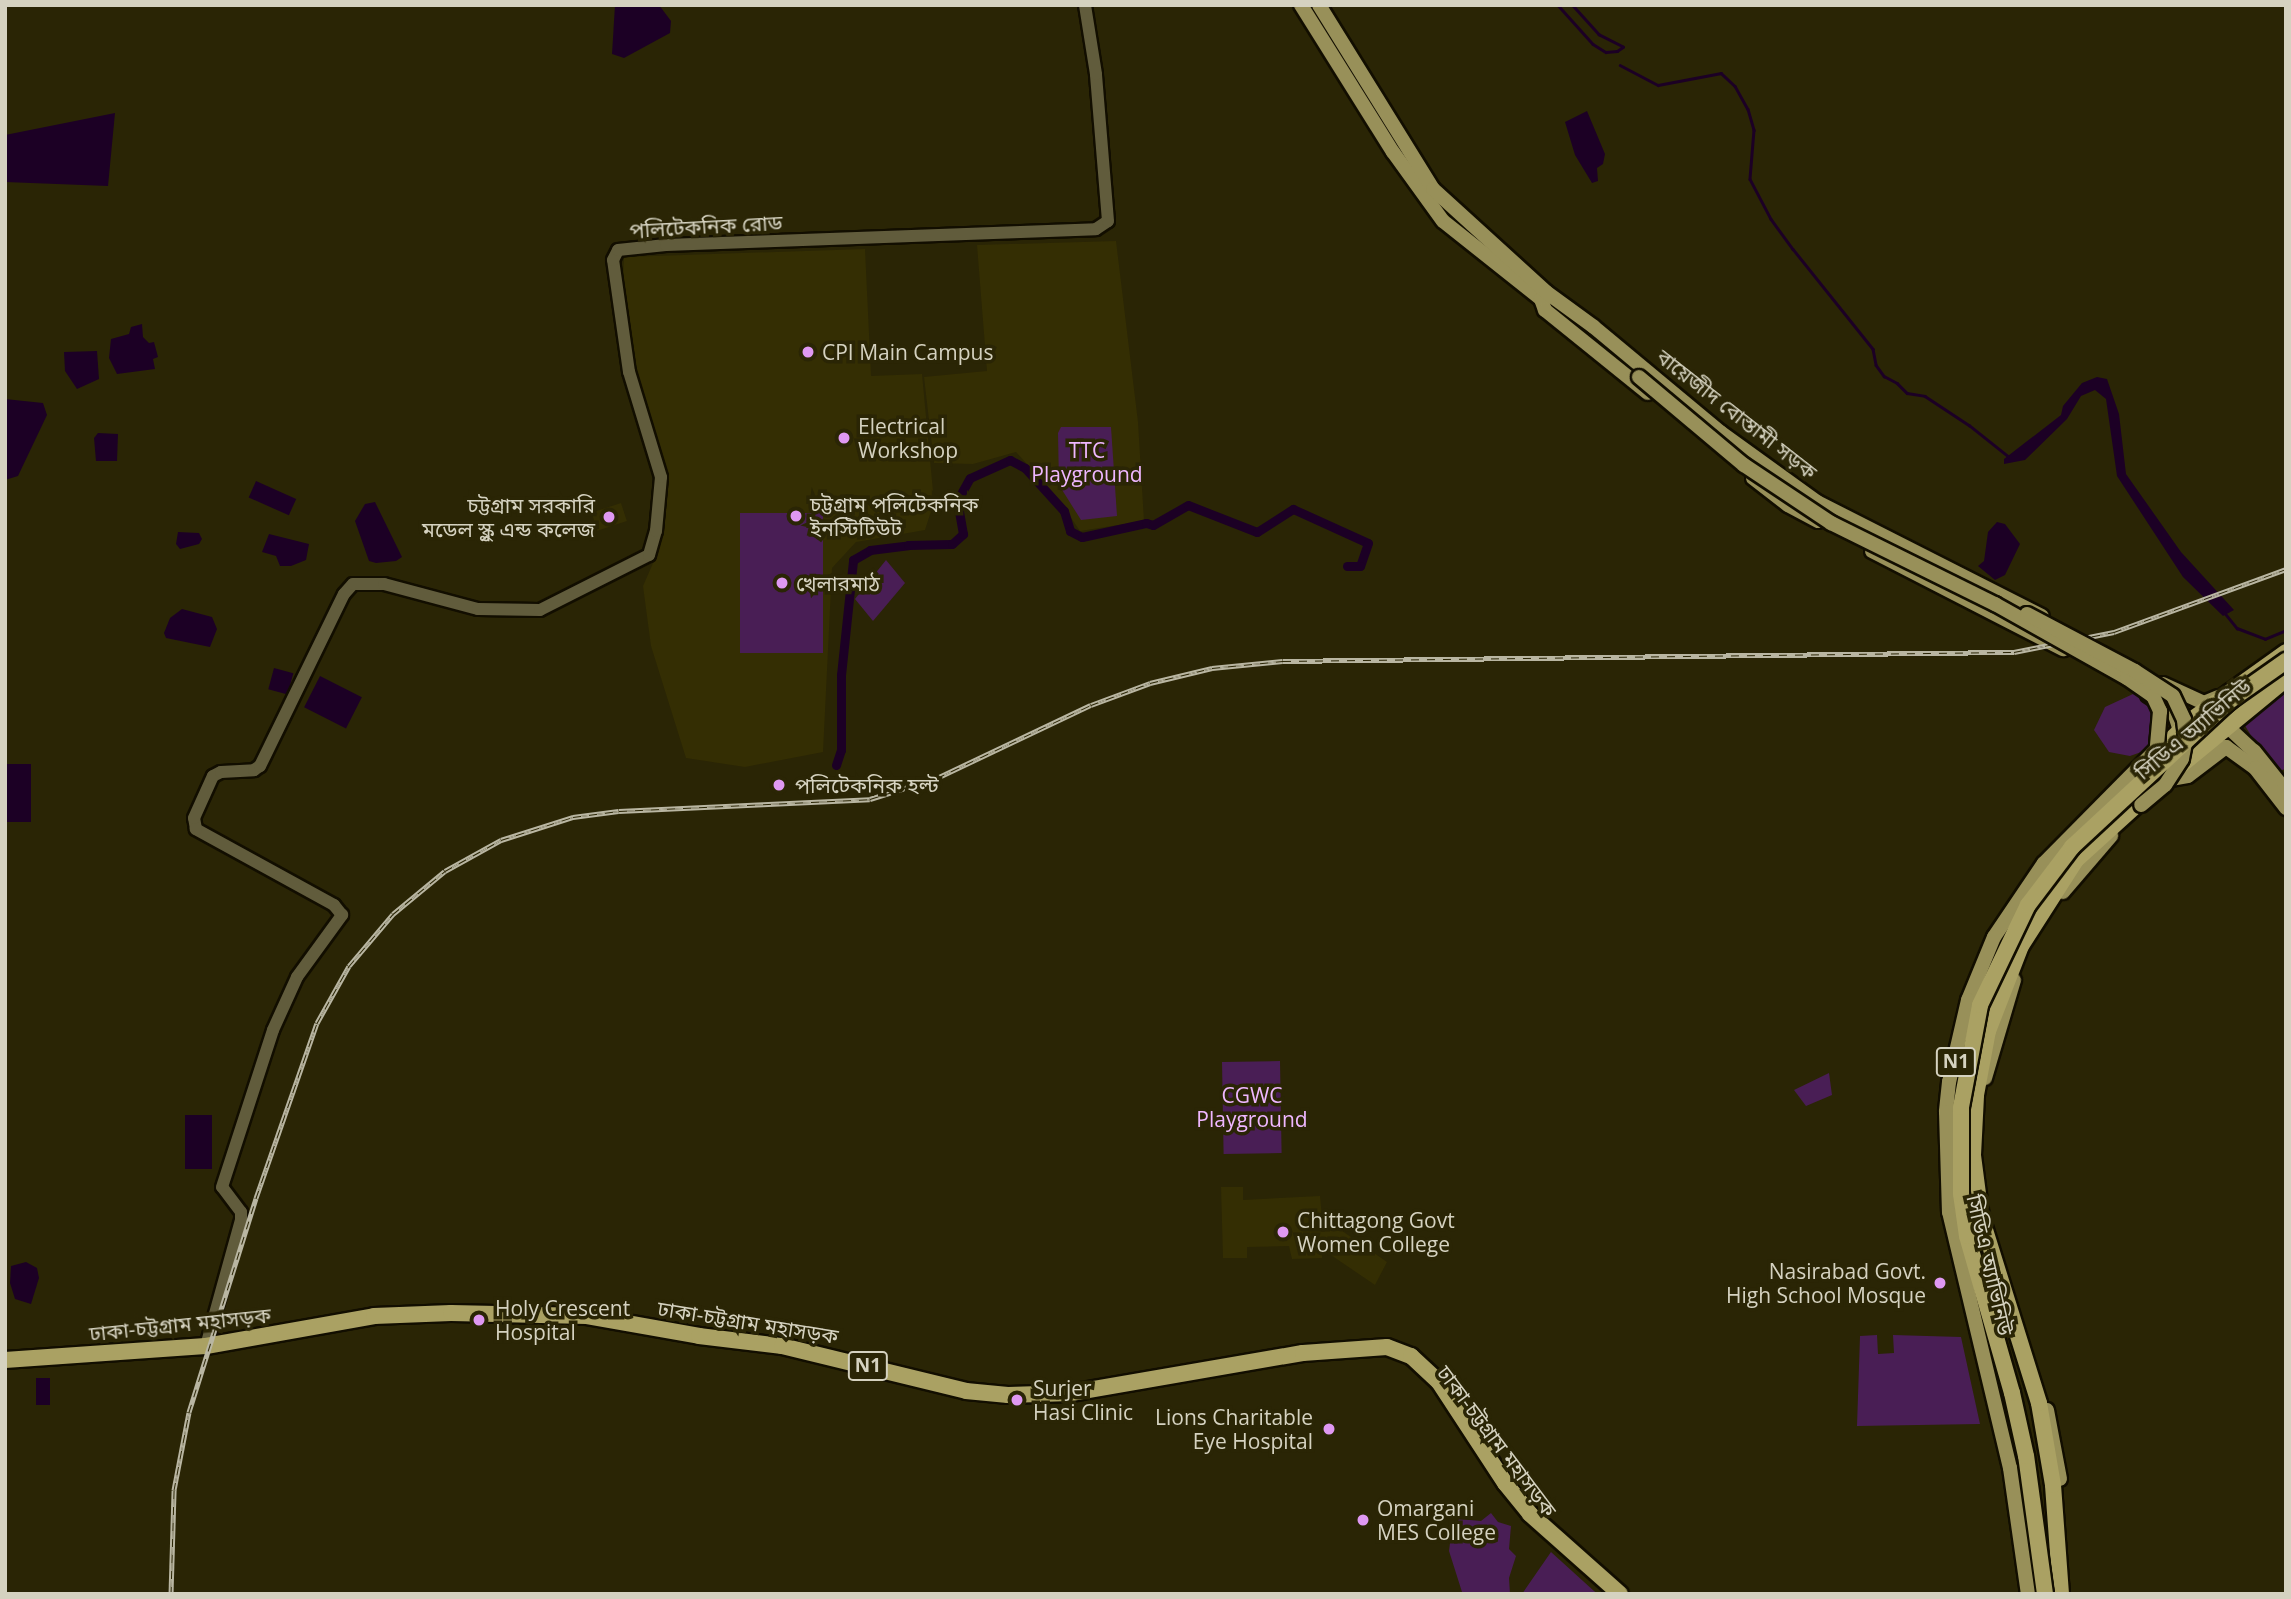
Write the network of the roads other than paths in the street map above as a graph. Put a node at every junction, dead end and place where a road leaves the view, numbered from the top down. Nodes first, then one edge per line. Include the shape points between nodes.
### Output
1 (1085, 5) edge
2 (1301, 5) edge
3 (1319, 5) edge
4 (1541, 299) junction
5 (1557, 300) junction
6 (1641, 375) junction
7 (2286, 652) edge
8 (2286, 660) edge
9 (2286, 670) edge
10 (2286, 679) edge
11 (2240, 684) junction
12 (2238, 716) junction
13 (2225, 727) junction
14 (2182, 729) junction
15 (2239, 737) junction
16 (2165, 780) junction
17 (2286, 790) edge
18 (2286, 808) edge
19 (206, 1346) junction
20 (5, 1360) edge
21 (5, 1370) edge
22 (2060, 1577) junction
23 (1609, 1594) edge
24 (1620, 1594) edge
25 (2028, 1594) edge
26 (2034, 1594) edge
27 (2045, 1594) edge
28 (2052, 1594) edge
29 (2061, 1594) edge

1 - 19 main road, পলিটেকনিক রোড via 1096,74 1108,221 1096,229 618,250 613,260 629,372 662,477 649,555 540,610 478,609 384,584 353,584 344,593 260,765 254,770 213,776 194,818 197,829 334,905 342,915 297,977 273,1030 226,1175 224,1193 241,1212
2 - 4 main road, বায়েজীদ বোস্তামী সড়ক via 1392,152 1438,216
3 - 5 main road, বায়েজীদ বোস্তামী সড়ক via 1433,189
4 - 6 main road
4 - 14 main road, বায়েজীদ বোস্তামী সড়ক via 1545,310 1788,505 2163,704
5 - 6 main road
5 - 11 main road, বায়েজীদ বোস্তামী সড়ক via 1748,454 1832,511 2036,612 2194,701 2208,701
6 - 22 main road, bridge via 1784,486 2135,671 2173,696 2184,720 2182,759 2165,785 2132,813 2067,885 2025,954 1980,1104 1980,1191 1987,1225 2037,1374 2060,1477
6 - 25 main road, bridge via 1780,490 1831,523 1995,604 2127,678 2153,696 2161,710 2157,749 2044,863 1994,937 1968,1000 1949,1082 1949,1212 2010,1468
7 - 11 highway, সিডিএ অ্যাভিনিউ / N1
8 - 27 highway, bridge via 2229,701 2073,847 2028,905 1980,1005 1961,1108 1961,1194 1966,1236 2026,1456
9 - 28 highway, bridge via 2234,707 2077,851 2033,911 1987,1012 1970,1115 1971,1199 2036,1461
10 - 12 highway, সিডিএ অ্যাভিনিউ / N1
11 - 14 highway, সিডিএ অ্যাভিনিউ / N1
12 - 13 highway, সিডিএ অ্যাভিনিউ / N1
12 - 15 main road
13 - 14 main road via 2206,723
13 - 15 main road
13 - 16 highway, সিডিএ অ্যাভিনিউ / N1
14 - 26 highway, সিডিএ অ্যাভিনিউ / N1 via 2034,878 2000,931 1972,998 1952,1080 1948,1137 1957,1234 2018,1480
15 - 17 main road
16 - 18 main road via 2188,776 2226,747 2255,768
16 - 22 highway, সিডিএ অ্যাভিনিউ / N1 via 2076,860 2021,946 1988,1031 1976,1095 1973,1155 1979,1206 2039,1403 2053,1485
19 - 20 highway, ঢাকা-চট্টগ্রাম মহাসড়ক / N1
19 - 24 highway, ঢাকা-চট্টগ্রাম মহাসড়ক / N1 via 374,1316 587,1316 782,1346 966,1391 1008,1395 1071,1393 1303,1353 1387,1347 1401,1350 1439,1382 1530,1514
21 - 23 highway, ঢাকা-চট্টগ্রাম মহাসড়ক / N1 via 233,1352 404,1322 599,1325 663,1339 780,1354 957,1394 1001,1399 1080,1398 1317,1357 1387,1354 1403,1359 1427,1380 1527,1521
22 - 29 highway, সিডিএ অ্যাভিনিউ / N1

